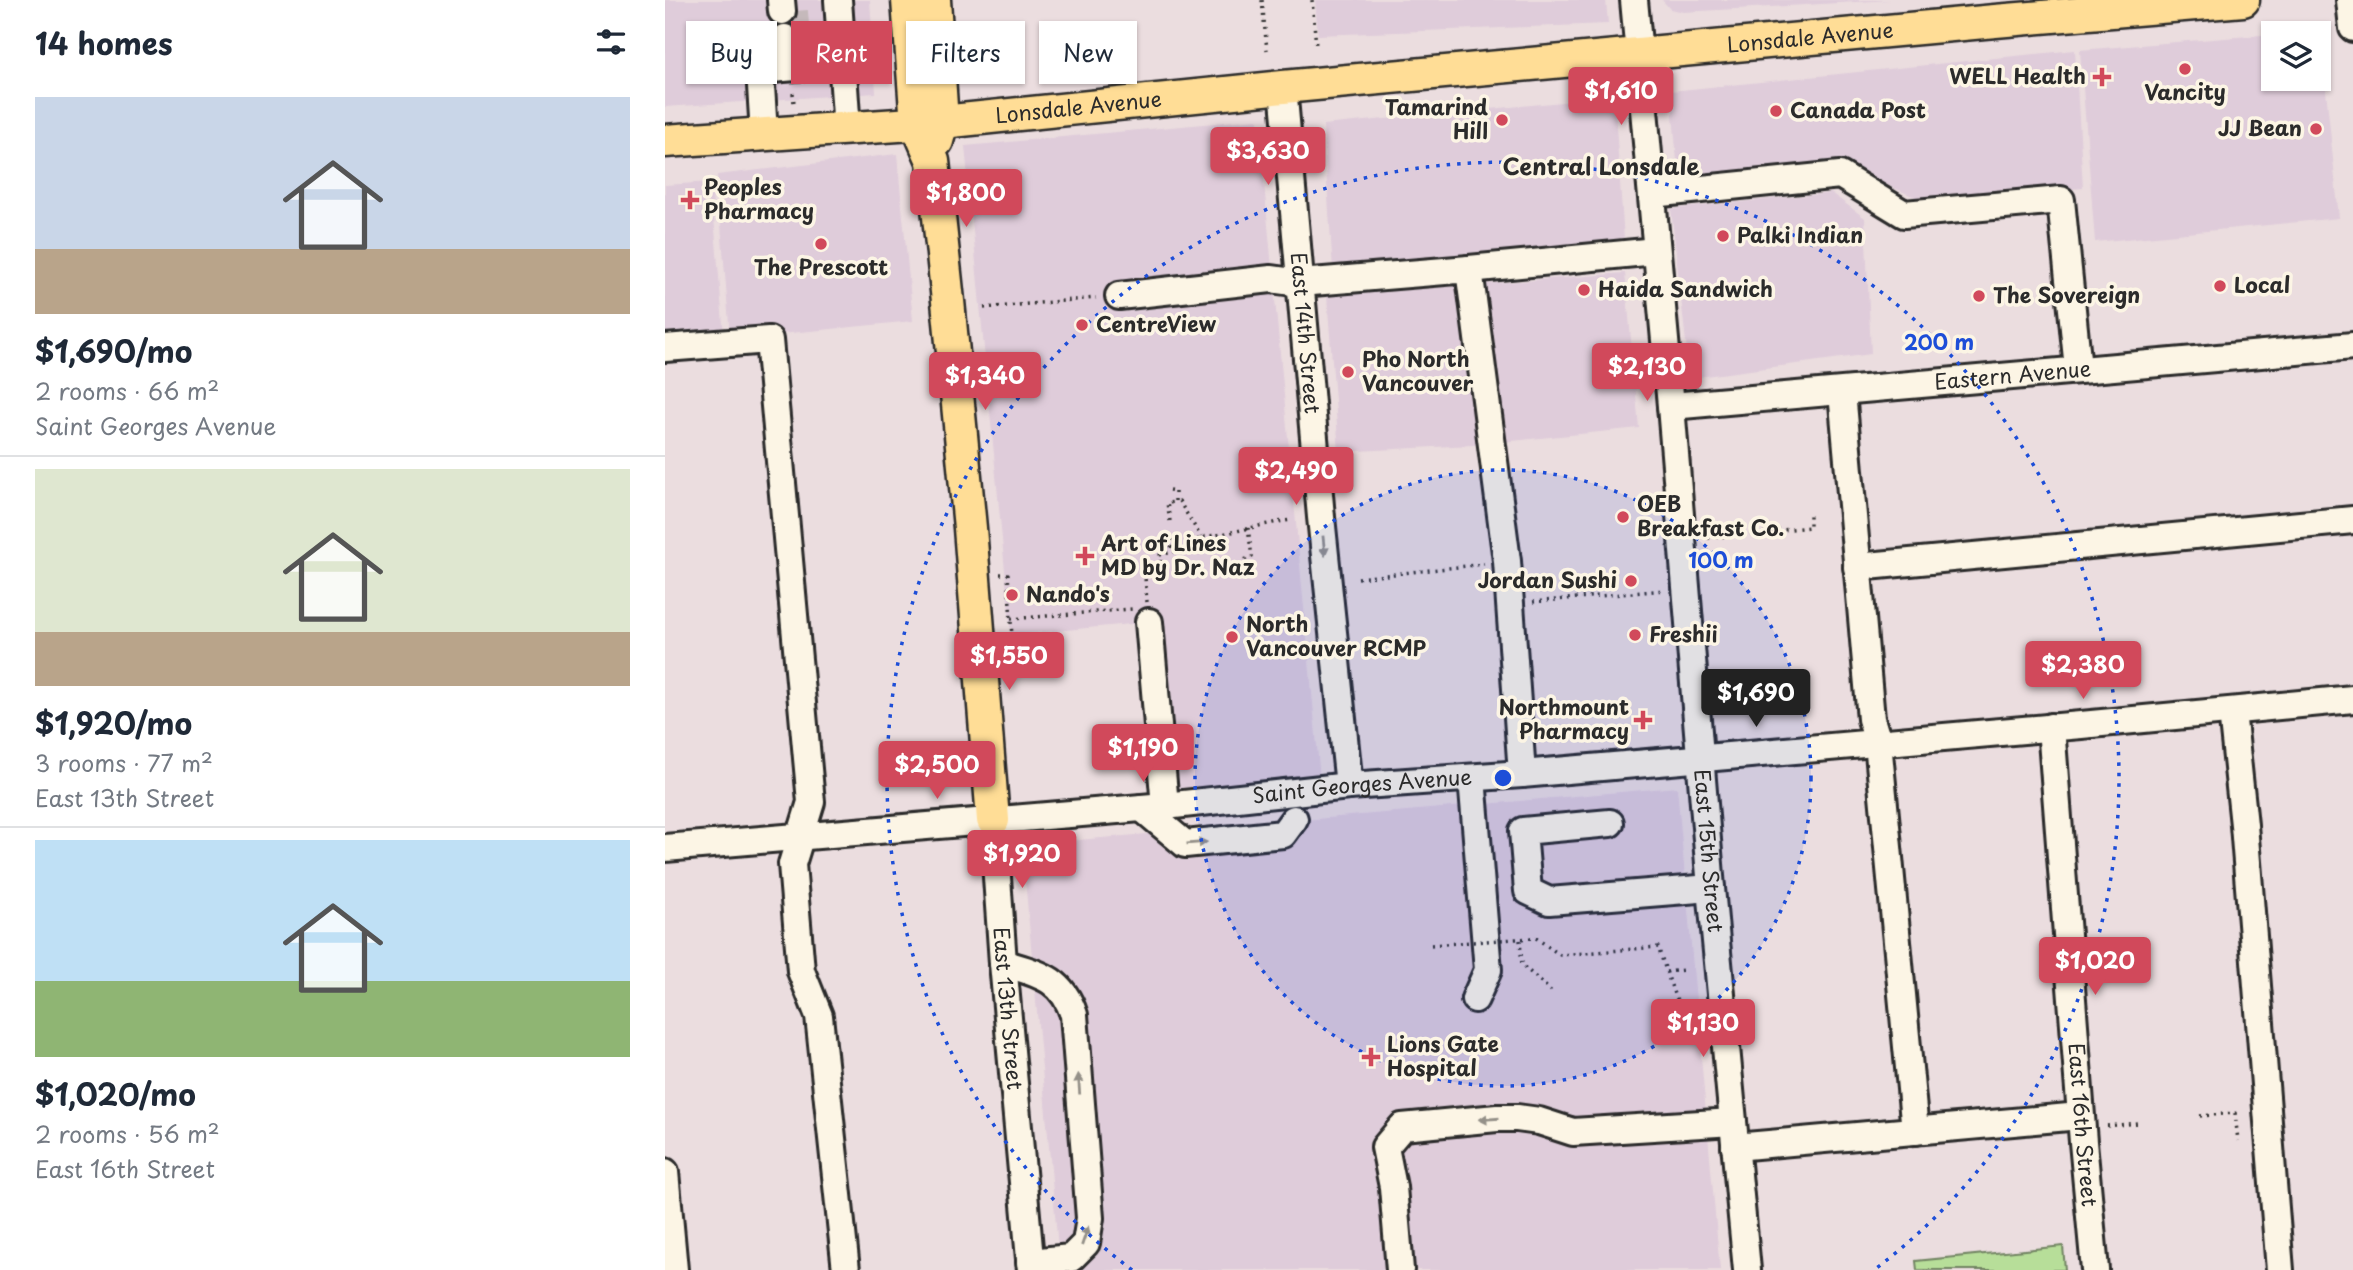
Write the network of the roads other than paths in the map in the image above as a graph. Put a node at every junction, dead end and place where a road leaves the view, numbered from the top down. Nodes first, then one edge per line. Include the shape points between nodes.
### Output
1 (908, 0) edge
2 (933, 0) edge
3 (1634, 0) edge
4 (2243, 0) edge
5 (2350, 0) edge
6 (1994, 10) edge
7 (2353, 28) edge
8 (791, 53) tunnel mouth
9 (1638, 55) junction
10 (831, 84) edge
11 (1283, 87) junction
12 (930, 123) junction
13 (847, 130) junction
14 (764, 134) junction
15 (665, 141) edge
16 (1651, 194) junction
17 (1656, 251) junction
18 (1469, 268) junction
19 (1300, 283) junction
20 (1119, 296) road end
21 (2353, 346) edge
22 (665, 348) edge
23 (2078, 369) junction
24 (1842, 392) junction
25 (1671, 407) junction
26 (2353, 520) edge
27 (1857, 567) junction
28 (1148, 615) road end
29 (2353, 699) edge
30 (2232, 711) junction
31 (2051, 727) junction
32 (1878, 742) junction
33 (1700, 758) junction
34 (1522, 774) junction
35 (1472, 778) junction
36 (1349, 786) junction
37 (1153, 807) junction
38 (1294, 819) dead end
39 (993, 820) junction
40 (1610, 823) dead end
41 (800, 835) junction
42 (665, 848) edge
43 (1711, 888) junction
44 (1003, 963) junction
45 (1475, 999) dead end
46 (2080, 1116) junction
47 (1915, 1131) junction
48 (1734, 1135) junction
49 (665, 1172) edge
50 (1031, 1266) edge
51 (674, 1270) edge
52 (846, 1270) edge
53 (1400, 1270) edge
54 (1747, 1270) edge
55 (2095, 1270) edge
56 (2280, 1270) edge

1 - 12 main road
2 - 12 main road
3 - 9 street, East 15th Street
4 - 6 main road, Lonsdale Avenue
5 - 7 street
6 - 9 main road, Lonsdale Avenue
8 - 14 street via 760,70
9 - 11 main road, Lonsdale Avenue
9 - 16 street, East 15th Street
10 - 13 street
11 - 12 main road, Lonsdale Avenue
11 - 19 street, East 14th Street
12 - 13 main road, Lonsdale Avenue
12 - 39 main road, East 13th Street
13 - 14 main road, Lonsdale Avenue
14 - 15 main road, Lonsdale Avenue
16 - 17 street, East 15th Street
16 - 23 street via 1840,175 1904,214 2061,200
17 - 18 street
17 - 25 street, East 15th Street
18 - 19 street
18 - 34 street via 1507,561
19 - 20 street via 1271,279
19 -> 36 street, East 14th Street
21 - 23 street, Eastern Avenue
22 - 41 street via 769,340 811,803
23 - 24 street, Eastern Avenue
24 - 25 street, Eastern Avenue
24 - 27 street
25 - 33 street, East 15th Street
26 - 27 street
27 - 32 street via 1871,719
28 - 37 street
29 - 30 street, Saint Georges Avenue
30 - 31 street, Saint Georges Avenue
30 - 56 street
31 - 32 street, Saint Georges Avenue
31 - 46 street, East 16th Street
32 - 33 street, Saint Georges Avenue
32 - 47 street
33 - 34 street, Saint Georges Avenue
33 - 43 street, East 15th Street
34 - 35 street, Saint Georges Avenue
35 - 36 street, Saint Georges Avenue
35 - 45 street via 1488,970
36 - 37 street, Saint Georges Avenue
37 -> 38 street via 1185,844 1283,834
37 - 39 street, Saint Georges Avenue
39 - 41 street, Saint Georges Avenue
39 - 44 street, East 13th Street
40 - 43 street via 1523,831 1528,891 1549,901
41 - 42 street, Saint Georges Avenue
41 - 52 street via 792,864 801,971 819,1016
43 - 48 street, East 15th Street
44 - 50 street, East 13th Street
50 -> 44 street via 1071,1258 1086,1243 1090,1218 1074,1015 1056,984
46 - 47 street
46 - 55 street, East 16th Street
47 - 48 street
48 -> 53 street via 1573,1132 1539,1121 1497,1118 1402,1127 1385,1147
48 - 54 street, East 15th Street
49 - 51 street

